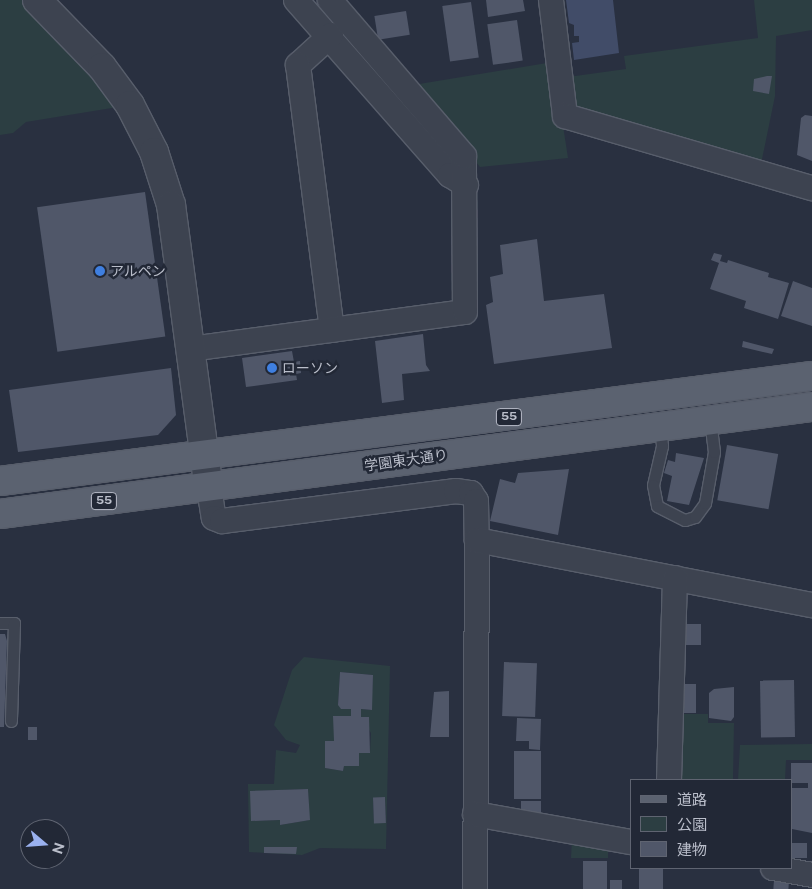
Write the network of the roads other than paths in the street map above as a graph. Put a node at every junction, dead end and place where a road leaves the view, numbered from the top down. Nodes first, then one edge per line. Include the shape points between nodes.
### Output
1 (37, 0) edge
2 (296, 0) edge
3 (330, 0) edge
4 (551, 0) edge
5 (331, 35) junction
6 (466, 185) junction
7 (812, 188) edge
8 (332, 330) junction
9 (190, 349) junction
10 (812, 376) edge
11 (812, 406) edge
12 (710, 420) junction
13 (660, 426) junction
14 (206, 456) junction
15 (0, 481) edge
16 (209, 488) junction
17 (0, 514) edge
18 (477, 540) junction
19 (675, 578) junction
20 (812, 605) edge
21 (0, 623) edge
22 (11, 721) dead end
23 (669, 779) edge
24 (475, 814) junction
25 (630, 842) edge
26 (779, 869) edge
27 (812, 875) edge
28 (475, 889) edge

1 - 9 street via 102,67 130,106 154,152 171,205
2 - 5 street
3 - 6 street via 464,156
4 - 7 street via 565,116
5 - 6 street via 450,175
5 - 8 street via 298,65
6 - 8 street via 465,312
8 - 9 street
9 - 14 street
10 - 14 main road, 55
11 - 12 main road, 学園東大通り / 55
12 - 13 main road, 学園東大通り / 55
12 - 13 lane via 714,452 705,503 696,517 685,520 656,506 653,485 662,446
13 - 16 main road, 学園東大通り / 55
14 - 15 main road, 55
14 - 16 street
16 - 17 main road, 学園東大通り / 55
16 - 18 street via 214,518 222,520 456,491 471,493 476,501
18 - 19 street
18 - 24 street
19 - 20 street
19 - 23 street
21 - 22 lane via 14,623
24 - 25 street
24 - 28 street
26 - 27 street

